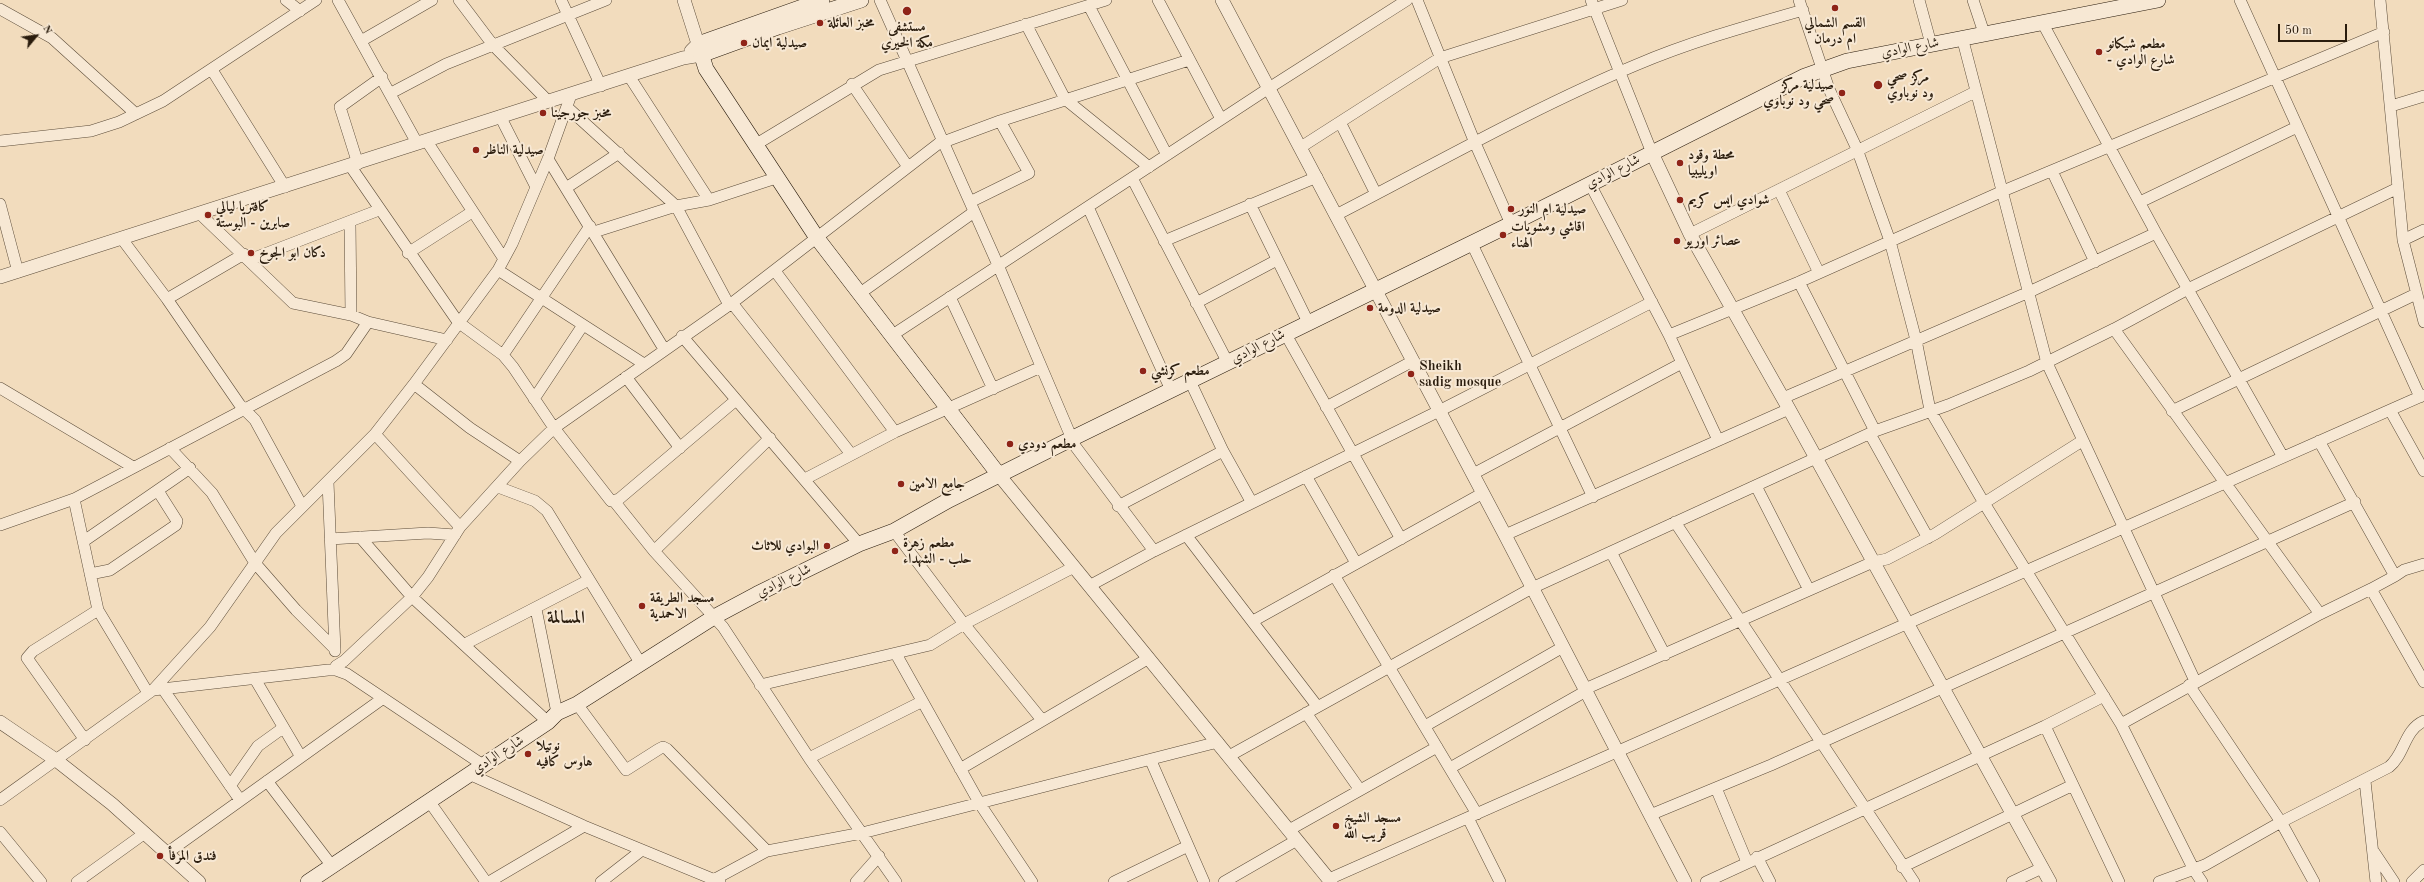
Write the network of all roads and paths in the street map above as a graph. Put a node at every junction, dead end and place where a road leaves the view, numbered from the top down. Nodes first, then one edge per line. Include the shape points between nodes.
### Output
1 (286, 0) edge
2 (316, 0) edge
3 (338, 0) edge
4 (432, 0) edge
5 (459, 0) edge
6 (561, 0) edge
7 (606, 0) edge
8 (684, 0) edge
9 (822, 0) edge
10 (861, 0) edge
11 (880, 0) edge
12 (1106, 0) edge
13 (1158, 0) edge
14 (1222, 0) edge
15 (1407, 0) edge
16 (1417, 0) edge
17 (1622, 0) edge
18 (1919, 0) edge
19 (1973, 0) edge
20 (2158, 0) edge
21 (2240, 0) edge
22 (2380, 0) edge
23 (1592, 4) edge
24 (1801, 5) edge
25 (1089, 6) junction
26 (0, 9) edge
27 (300, 11) junction
28 (568, 16) junction
29 (2042, 22) junction
30 (1026, 24) junction
31 (2384, 32) junction
32 (1984, 33) junction
33 (1962, 37) junction
34 (361, 40) junction
35 (1931, 44) junction
36 (493, 45) junction
37 (700, 50) junction
38 (1440, 58) junction
39 (908, 60) junction
40 (1189, 60) junction
41 (1823, 69) junction
42 (212, 70) junction
43 (1619, 72) junction
44 (629, 76) junction
45 (382, 77) junction
46 (2273, 77) junction
47 (1128, 82) junction
48 (852, 84) junction
49 (601, 86) junction
50 (1269, 88) junction
51 (1975, 92) junction
52 (391, 93) junction
53 (571, 95) junction
54 (2424, 96) edge
55 (1065, 99) junction
56 (548, 101) junction
57 (2392, 106) junction
58 (568, 108) junction
59 (136, 114) junction
60 (500, 116) junction
61 (1221, 119) junction
62 (1000, 121) junction
63 (1340, 122) junction
64 (2297, 127) junction
65 (0, 141) edge
66 (943, 141) junction
67 (421, 142) junction
68 (1475, 143) junction
69 (755, 145) junction
70 (1301, 147) junction
71 (2110, 148) junction
72 (1857, 149) junction
73 (619, 153) junction
74 (1652, 153) junction
75 (1167, 155) junction
76 (548, 159) junction
77 (354, 165) junction
78 (908, 167) junction
79 (1149, 167) junction
80 (2052, 171) junction
81 (1317, 177) junction
82 (776, 178) junction
83 (1132, 178) junction
84 (1590, 184) junction
85 (535, 185) junction
86 (285, 187) junction
87 (566, 188) junction
88 (2398, 188) junction
89 (1779, 190) junction
90 (2003, 191) junction
91 (1376, 194) junction
92 (709, 200) junction
93 (970, 202) junction
94 (2140, 202) junction
95 (0, 204) edge
96 (1250, 204) junction
97 (676, 206) junction
98 (1088, 207) junction
99 (379, 210) junction
100 (472, 212) junction
101 (974, 212) junction
102 (199, 213) junction
103 (1336, 215) junction
104 (2339, 216) junction
105 (350, 222) junction
106 (1511, 224) junction
107 (592, 229) junction
108 (2424, 230) edge
109 (2156, 233) junction
110 (1690, 234) junction
111 (817, 238) junction
112 (122, 239) junction
113 (1890, 240) junction
114 (2403, 240) junction
115 (1164, 241) junction
116 (1471, 242) junction
117 (408, 253) junction
118 (247, 257) junction
119 (504, 259) junction
120 (1277, 260) junction
121 (2095, 262) junction
122 (998, 265) junction
123 (498, 270) junction
124 (775, 271) junction
125 (18, 272) junction
126 (1819, 273) junction
127 (0, 277) edge
128 (1799, 282) junction
129 (1376, 290) junction
130 (2188, 290) junction
131 (2029, 292) junction
132 (859, 294) junction
133 (2416, 294) junction
134 (950, 297) junction
135 (542, 298) junction
136 (167, 299) junction
137 (1196, 302) junction
138 (1652, 302) junction
139 (730, 304) junction
140 (1733, 310) junction
141 (2381, 310) junction
142 (351, 315) junction
143 (368, 322) junction
144 (458, 322) junction
145 (1308, 322) junction
146 (2424, 322) edge
147 (583, 325) junction
148 (2114, 330) junction
149 (1285, 334) junction
150 (1669, 335) junction
151 (682, 336) junction
152 (891, 336) junction
153 (447, 340) junction
154 (1916, 340) junction
155 (664, 349) junction
156 (503, 356) junction
157 (1413, 361) junction
158 (1228, 362) junction
159 (1682, 363) junction
160 (2047, 363) junction
161 (644, 364) junction
162 (1528, 364) junction
163 (1041, 367) junction
164 (1844, 371) junction
165 (626, 377) junction
166 (2240, 378) junction
167 (1190, 381) junction
168 (414, 384) junction
169 (0, 388) edge
170 (993, 389) junction
171 (1171, 390) junction
172 (2422, 396) edge
173 (534, 399) junction
174 (736, 400) junction
175 (1786, 403) junction
176 (1326, 407) junction
177 (948, 409) junction
178 (245, 410) junction
179 (1930, 410) junction
180 (2390, 410) junction
181 (1439, 411) junction
182 (2172, 411) junction
183 (554, 428) junction
184 (1560, 428) junction
185 (895, 432) junction
186 (1872, 433) junction
187 (375, 434) junction
188 (770, 438) junction
189 (1071, 439) junction
190 (1718, 440) junction
191 (2082, 441) junction
192 (2319, 441) junction
193 (170, 448) junction
194 (680, 448) junction
195 (1223, 451) junction
196 (851, 454) junction
197 (1353, 454) junction
198 (1816, 458) junction
199 (2282, 458) junction
200 (520, 461) junction
201 (133, 467) junction
202 (190, 468) junction
203 (2424, 471) edge
204 (1473, 474) junction
205 (1000, 475) junction
206 (1306, 476) junction
207 (805, 479) junction
208 (328, 482) junction
209 (2224, 484) junction
210 (1756, 486) junction
211 (498, 487) junction
212 (158, 491) junction
213 (1483, 493) junction
214 (1593, 497) junction
215 (74, 499) junction
216 (614, 501) junction
217 (2355, 502) junction
218 (1252, 503) junction
219 (1984, 503) junction
220 (302, 506) junction
221 (1118, 506) junction
222 (1675, 522) junction
223 (0, 525) edge
224 (2123, 527) junction
225 (458, 531) junction
226 (894, 531) junction
227 (1186, 534) junction
228 (1505, 535) junction
229 (360, 537) junction
230 (330, 538) junction
231 (1928, 538) junction
232 (1401, 539) junction
233 (84, 541) junction
234 (2269, 543) junction
235 (859, 544) junction
236 (654, 551) junction
237 (1154, 551) junction
238 (1611, 552) junction
239 (1874, 562) junction
240 (254, 563) junction
241 (1356, 563) junction
242 (2424, 564) edge
243 (1074, 567) junction
244 (2026, 571) junction
245 (90, 574) junction
246 (1334, 575) junction
247 (2395, 576) junction
248 (589, 580) junction
249 (1089, 586) junction
250 (1532, 588) junction
251 (2371, 589) junction
252 (1808, 590) junction
253 (2154, 595) junction
254 (412, 597) junction
255 (536, 609) junction
256 (98, 610) junction
257 (2320, 614) junction
258 (714, 617) junction
259 (1740, 620) junction
260 (1253, 621) junction
261 (1906, 622) junction
262 (964, 624) junction
263 (2066, 633) junction
264 (464, 644) junction
265 (1563, 648) junction
266 (335, 649) junction
267 (896, 654) junction
268 (1664, 655) junction
269 (1149, 658) junction
270 (641, 664) junction
271 (336, 668) junction
272 (1391, 668) junction
273 (255, 679) junction
274 (1780, 681) junction
275 (2424, 682) edge
276 (2192, 683) junction
277 (760, 685) junction
278 (1942, 688) junction
279 (1586, 690) junction
280 (154, 691) junction
281 (2104, 696) junction
282 (382, 699) junction
283 (922, 702) junction
284 (577, 704) junction
285 (1317, 706) junction
286 (1306, 713) junction
287 (552, 718) junction
288 (1042, 720) junction
289 (2424, 721) edge
290 (0, 722) edge
291 (2121, 724) junction
292 (1425, 726) junction
293 (2045, 726) junction
294 (283, 728) junction
295 (85, 740) junction
296 (1218, 742) junction
297 (1821, 742) junction
298 (1437, 747) junction
299 (1618, 753) junction
300 (1229, 756) junction
301 (301, 757) junction
302 (1980, 757) junction
303 (809, 758) junction
304 (56, 760) junction
305 (1151, 761) junction
306 (482, 765) junction
307 (1450, 768) junction
308 (960, 769) junction
309 (469, 774) junction
310 (267, 781) junction
311 (2365, 781) junction
312 (2073, 785) junction
313 (230, 786) junction
314 (1716, 788) junction
315 (1360, 790) junction
316 (0, 800) edge
317 (240, 800) junction
318 (429, 801) junction
319 (980, 804) junction
320 (1866, 808) junction
321 (2011, 814) junction
322 (1650, 815) junction
323 (1473, 816) junction
324 (2281, 822) junction
325 (584, 826) junction
326 (0, 832) edge
327 (862, 832) junction
328 (145, 833) junction
329 (1293, 835) junction
330 (1188, 846) junction
331 (642, 850) junction
332 (2372, 850) junction
333 (767, 851) junction
334 (167, 853) junction
335 (879, 856) junction
336 (1757, 857) junction
337 (1746, 862) junction
338 (332, 866) junction
339 (1902, 867) junction
340 (2042, 868) junction
341 (2194, 870) junction
342 (2424, 870) edge
343 (613, 878) edge
344 (82, 880) edge
345 (1330, 880) edge
346 (718, 881) edge
347 (41, 882) edge
348 (199, 882) edge
349 (308, 882) edge
350 (487, 882) edge
351 (601, 882) edge
352 (856, 882) edge
353 (896, 882) edge
354 (1032, 882) edge
355 (1114, 882) edge
356 (1204, 882) edge
357 (1224, 882) edge
358 (1500, 882) edge
359 (1685, 882) edge
360 (1706, 882) edge
361 (1770, 882) edge
362 (1914, 882) edge
363 (2012, 882) edge
364 (2050, 882) edge
365 (2119, 882) edge
366 (2159, 882) edge
367 (2202, 882) edge
368 (2314, 882) edge
369 (2376, 882) edge
370 (2394, 882) edge
371 (2412, 882) edge

1 - 27 street
2 - 27 street
3 - 34 street
4 - 34 street
5 - 36 street
6 - 28 street
7 - 28 street
8 - 37 street
9 - 37 main road
10 - 37 main road
11 - 39 street
12 - 25 street
13 - 40 street
14 - 50 street
15 - 50 street
16 - 38 street
17 - 23 street
18 - 35 street
19 - 32 street
20 - 29 main road, شارع الوادي
21 - 46 street
22 - 31 street
23 - 38 street
23 - 43 street
24 - 41 street
24 - 43 street
25 - 30 street
25 - 47 street
26 - 59 street via 52,38
27 - 42 street
28 - 36 street
28 - 49 street
29 - 32 main road, شارع الوادي
29 - 71 street
30 - 39 street
30 - 55 street
31 - 46 street
31 - 57 street
32 - 33 main road, شارع الوادي
33 - 35 main road, شارع الوادي
33 - 51 street
34 - 45 street
35 - 41 main road, شارع الوادي via 1847,61
36 - 52 street via 434,70
36 - 56 street
37 - 44 street
37 - 69 main road via 708,74
38 - 63 street
38 - 68 street
39 - 48 street via 879,70
39 - 66 street
40 - 47 street
40 - 61 street
41 - 72 street via 1829,89
41 - 74 main road, شارع الوادي
42 - 59 street via 163,101
42 - 86 street
43 - 68 street
43 - 74 street
44 - 49 street
44 - 92 street
45 - 52 street
45 - 77 street via 340,107
46 - 64 street
46 - 71 street
47 - 55 street
47 - 75 street
48 - 69 street
48 - 78 street
49 - 53 street
50 - 61 street
50 - 70 street
51 - 72 street
51 - 90 street
52 - 67 street
53 - 56 street
53 - 58 street
54 - 57 street
55 - 62 street
55 - 79 street
56 - 60 street
57 - 88 street
58 - 73 street
58 - 76 street
59 - 65 street via 92,131
60 - 67 street
60 - 85 street
61 - 75 street
62 - 66 street
62 - 93 street via 1029,173
63 - 70 street
63 - 91 street
64 - 94 street
64 - 104 street
66 - 78 street
66 - 93 street
67 - 77 street
67 - 100 street
68 - 91 street
68 - 106 street
69 - 82 main road
70 - 81 street
71 - 80 street
71 - 94 street
72 - 89 street
72 - 113 street
73 - 87 street
73 - 97 street
74 - 84 main road, شارع الوادي
74 - 110 street
75 - 79 street
76 - 85 street
76 - 87 street
77 - 86 street
77 - 99 street
78 - 111 street
79 - 83 street
80 - 90 street
80 - 121 street
81 - 96 street
81 - 103 street
82 - 92 street
82 - 111 main road
83 - 98 street
83 - 115 street
84 - 106 main road, شارع الوادي
84 - 138 street
85 - 119 street
86 - 102 street
87 - 107 street
88 - 104 street
88 - 114 street
89 - 110 street
89 - 126 street
90 - 113 street
90 - 131 street
91 - 103 street
92 - 97 street
93 - 101 street
94 - 109 street
95 - 125 street
96 - 115 street
96 - 120 street
97 - 107 street
97 - 139 street
98 - 122 street
98 - 171 street
99 - 105 street
99 - 117 street
100 - 117 street
100 - 119 street
101 - 122 street
101 - 132 street
102 - 112 street
102 - 118 street
103 - 129 street
104 - 130 street
104 - 141 street
105 - 118 street
105 - 142 street
106 - 116 main road, شارع الوادي
107 - 135 street
107 - 155 street
108 - 114 street
109 - 121 street
109 - 130 street
110 - 140 street
111 - 124 street
111 - 132 main road
112 - 125 street
112 - 136 street
113 - 126 street
113 - 154 street
114 - 133 street
115 - 137 street
116 - 129 main road, شارع الوادي
116 - 162 street
117 - 144 street
118 - 136 street
118 - 142 street via 293,303
119 - 123 street
120 - 137 street
120 - 145 street
121 - 131 street
122 - 134 street
122 - 163 street
123 - 135 street
123 - 144 street
124 - 139 street
124 - 185 street
125 - 127 street
126 - 128 street
128 - 140 street
128 - 164 street
129 - 145 main road, شارع الوادي
129 - 157 street
130 - 148 street
130 - 166 street
131 - 154 street
131 - 160 street
132 - 152 main road
133 - 141 street
133 - 146 street
134 - 152 street
134 - 170 street
135 - 147 street
135 - 156 street
136 - 178 street
137 - 158 street
138 - 150 street
138 - 162 street
139 - 151 street
139 - 196 street
140 - 150 street
140 - 175 street
141 - 166 street
141 - 172 street
142 - 143 street
143 - 153 street
143 - 178 street via 343,357
144 - 153 street
144 - 156 street
145 - 149 main road, شارع الوادي
147 - 161 street
147 - 173 street
148 - 160 street
148 - 182 street
149 - 158 main road, شارع الوادي
149 - 176 street
150 - 159 street
151 - 155 street
151 - 174 street
152 - 177 main road
153 - 168 street
154 - 164 street
154 - 179 street
155 - 161 street
156 - 173 street
157 - 176 street
157 - 181 street
158 - 167 main road, شارع الوادي
159 - 184 street
159 - 190 street
160 - 179 street via 1948,405
160 - 191 street
161 - 165 street
162 - 181 street
162 - 184 street
163 - 170 street
163 - 189 street
164 - 175 street
164 - 186 street
165 - 183 street
165 - 194 street
166 - 182 street
166 - 199 street
167 - 171 main road, شارع الوادي
167 - 195 street
168 - 187 street
168 - 200 street via 470,428
169 - 201 street
170 - 177 street
171 - 189 main road, شارع الوادي
172 - 180 street
173 - 183 street
174 - 188 street
174 - 194 street
175 - 190 street
175 - 198 street
176 - 197 street
177 - 185 street
177 - 205 main road
178 - 193 street
178 - 220 street via 254,420
179 - 186 street
179 - 219 street
180 - 192 street
180 - 203 street
181 - 197 street
181 - 204 street
182 - 209 street
183 - 200 street
183 - 216 street via 608,498
184 - 204 street
184 - 214 street
185 - 196 street
186 - 198 street
186 - 231 street
187 - 208 street
187 - 225 street
188 - 207 street
188 - 236 street
189 - 205 main road, شارع الوادي
189 - 221 street
190 - 214 street
191 - 219 street
191 - 224 street
192 - 199 street
192 - 217 street
193 - 201 street
193 - 202 street
194 - 216 street
195 - 218 street
195 - 221 street
196 - 207 street
197 - 206 street
197 - 232 street
198 - 210 street
198 - 239 street
199 - 209 street
200 - 211 street
201 - 215 street
202 - 212 street
202 - 240 street via 212,493
204 - 213 street
205 - 226 main road, شارع الوادي
205 - 243 street
206 - 218 street
206 - 241 street
207 - 235 street
208 - 220 street
208 - 230 street
209 - 224 street
209 - 234 street
210 - 222 street
210 - 252 street
211 - 225 street
211 - 248 street via 541,505
212 - 233 street
212 - 245 street via 177,521 176,525 110,570
213 - 228 street
213 - 232 street
214 - 228 street
215 - 223 street
215 - 233 street
216 - 236 street
217 - 234 street
217 - 247 street
218 - 227 street
219 - 231 street
219 - 244 street
220 - 240 street via 276,533
221 - 237 street
222 - 238 street
222 - 259 street
224 - 244 street
224 - 253 street
225 - 229 street
225 - 254 street
226 - 235 main road, شارع الوادي
226 - 262 street
227 - 237 street
227 - 260 street
228 - 250 street
229 - 230 street
229 - 254 street
230 - 266 street
231 - 239 street via 1887,560
232 - 241 street
233 - 245 street
234 - 253 street
234 - 257 street
235 - 258 main road, شارع الوادي
236 - 258 street
237 - 249 street
238 - 250 street
238 - 268 street
239 - 252 street
239 - 261 street
240 - 266 street
240 - 280 street via 210,626
241 - 246 street
242 - 247 street via 2404,570
243 - 249 street
243 - 262 street
244 - 261 street
244 - 263 street
245 - 256 street
246 - 260 street
246 - 272 street
247 - 251 street
248 - 255 street
248 - 270 street
249 - 269 street
250 - 265 street
250 - 272 street
251 - 257 street
251 - 275 street
252 - 259 street
253 - 263 street
253 - 276 street
254 - 264 street
254 - 271 street
255 - 264 street
255 - 287 street
256 - 280 street
256 - 295 street via 33,651 27,658
257 - 276 street
258 - 270 main road, شارع الوادي
258 - 277 street
259 - 268 street
259 - 274 street
260 - 285 street
261 - 274 street
261 - 278 street
262 - 267 street via 930,645
262 - 288 street
263 - 278 street
263 - 281 street
264 - 287 street
265 - 279 street
265 - 292 street
266 - 271 street
267 - 277 street
267 - 283 street
268 - 279 street
269 - 288 street
269 - 296 street
270 - 284 main road, شارع الوادي
271 - 273 street
271 - 282 street
272 - 285 street
272 - 292 street
273 - 280 street
273 - 294 street
274 - 297 street
274 - 299 street
276 - 291 street
276 - 324 street
277 - 303 street
278 - 297 street
278 - 302 street
279 - 299 street
279 - 307 street
280 - 295 street
280 - 313 street
281 - 291 street
281 - 293 street
282 - 301 street
282 - 306 street
283 - 303 street
283 - 308 street
284 - 287 main road, شارع الوادي
284 - 333 street via 622,768 629,769 659,749 667,749
285 - 286 street
286 - 300 street
286 - 315 street
287 - 306 main road, شارع الوادي
288 - 308 street
289 - 311 street via 2409,735 2395,762
290 - 304 street
291 - 341 street
292 - 298 street
293 - 302 street
293 - 312 street
294 - 301 street
294 - 313 street via 258,746
295 - 304 street
296 - 300 street
296 - 305 street
297 - 314 street
297 - 320 street
298 - 307 street
298 - 315 street
299 - 322 street
299 - 323 street
300 - 329 street
301 - 310 street
302 - 320 street
302 - 321 street
303 - 327 street
304 - 316 street
304 - 328 street
305 - 319 street
305 - 330 street
306 - 309 main road, شارع الوادي
307 - 323 street
308 - 319 street
309 - 318 main road, شارع الوادي
309 - 325 street
310 - 317 street
310 - 338 street
311 - 324 street
311 - 332 street
312 - 321 street
312 - 365 street
313 - 317 street
314 - 322 street
314 - 337 street
315 - 329 street
317 - 334 street
318 - 338 main road, شارع الوادي
318 - 350 street
319 - 327 street
319 - 354 street
320 - 336 street
320 - 339 street
321 - 339 street
321 - 340 street
322 - 359 street
323 - 345 street
323 - 358 street
324 - 341 street
324 - 368 street
325 - 331 street
325 - 350 street
326 - 347 street
327 - 333 street
327 - 335 street
328 - 334 street
328 - 344 street
329 - 345 street
329 - 357 street
330 - 355 street
330 - 356 street
331 - 343 street
331 - 346 street
332 - 369 street
332 - 370 street
333 - 346 street
334 - 348 street
335 - 352 street
335 - 353 street
336 - 337 street
336 - 361 street
337 - 360 street
338 - 349 main road, شارع الوادي
339 - 362 street
340 - 363 street
340 - 364 street
341 - 366 street
341 - 367 street
342 - 371 street
343 - 351 street

